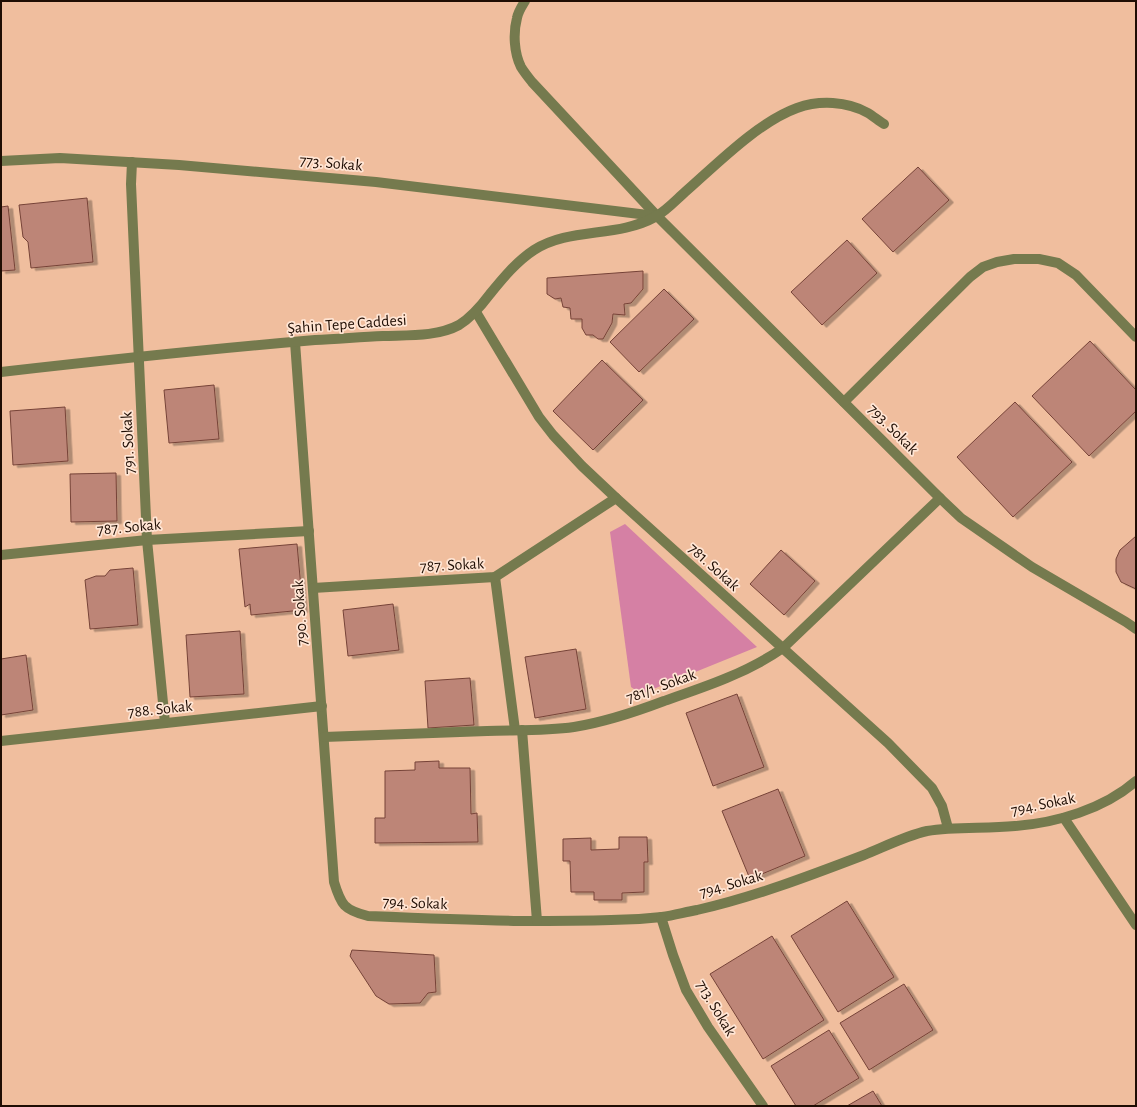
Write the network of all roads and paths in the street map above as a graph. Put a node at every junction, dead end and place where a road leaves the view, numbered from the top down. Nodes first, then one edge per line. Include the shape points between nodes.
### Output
1 (524, 1) edge
2 (884, 124) dead end
3 (1, 161) edge
4 (132, 162) junction
5 (657, 216) junction
6 (476, 312) junction
7 (1136, 337) edge
8 (295, 342) junction
9 (139, 356) junction
10 (1, 372) edge
11 (844, 402) junction
12 (616, 498) junction
13 (940, 498) junction
14 (309, 531) junction
15 (147, 540) junction
16 (1, 555) edge
17 (495, 577) junction
18 (313, 588) junction
19 (1136, 629) edge
20 (783, 648) junction
21 (322, 706) junction
22 (165, 723) junction
23 (519, 730) junction
24 (324, 737) junction
25 (1, 741) edge
26 (1136, 781) edge
27 (1064, 818) junction
28 (948, 828) junction
29 (334, 882) joint
30 (661, 917) junction
31 (537, 921) junction
32 (1136, 925) edge
33 (763, 1106) edge

1 - 5 street, 793. Sokak via 516,26 516,48 521,67
2 - 5 street, Şahin Tepe Caddesi via 868,113 847,105 820,103 796,108 778,117 741,143
3 - 4 street, 773. Sokak via 60,158
4 - 5 street, 773. Sokak via 376,182
4 - 9 street, 791. Sokak
5 - 6 street, Şahin Tepe Caddesi via 628,228 572,236 536,249 507,274
5 - 11 street, 793. Sokak
6 - 8 street, Şahin Tepe Caddesi via 461,324 439,332
6 - 12 street, 781. Sokak via 552,435
7 - 11 street via 1076,275 1058,264 1039,259 997,262 983,267 970,277
8 - 9 street, Şahin Tepe Caddesi
8 - 14 street, 790. Sokak
9 - 10 street, Şahin Tepe Caddesi
9 - 15 street, 791. Sokak
11 - 13 street, 793. Sokak
12 - 17 street, 787. Sokak
12 - 20 street, 781. Sokak
13 - 19 street, 793. Sokak via 961,518 1032,567
13 - 20 street, 781/1. Sokak
14 - 15 street, 787. Sokak
14 - 18 street, 790. Sokak
15 - 16 street, 787. Sokak
15 - 22 street, 791. Sokak
17 - 18 street, 787. Sokak
17 - 23 street
18 - 21 street, 790. Sokak
20 - 23 street, 781/1. Sokak via 739,673 627,714 572,727
20 - 28 street, 781. Sokak via 888,743 932,788 942,806
21 - 22 street, 788. Sokak
21 - 24 street, 790. Sokak
22 - 25 street, 788. Sokak
23 - 24 street, 781/1. Sokak
23 - 31 street
24 - 29 street, 790. Sokak
26 - 27 street, 794. Sokak via 1100,803
27 - 28 street, 794. Sokak via 1015,826
27 - 32 street
28 - 30 street, 794. Sokak via 904,838 738,900
29 - 31 street, 794. Sokak via 346,908 368,916
30 - 31 street, 794. Sokak
30 - 33 street, 713. Sokak via 686,990 708,1027

